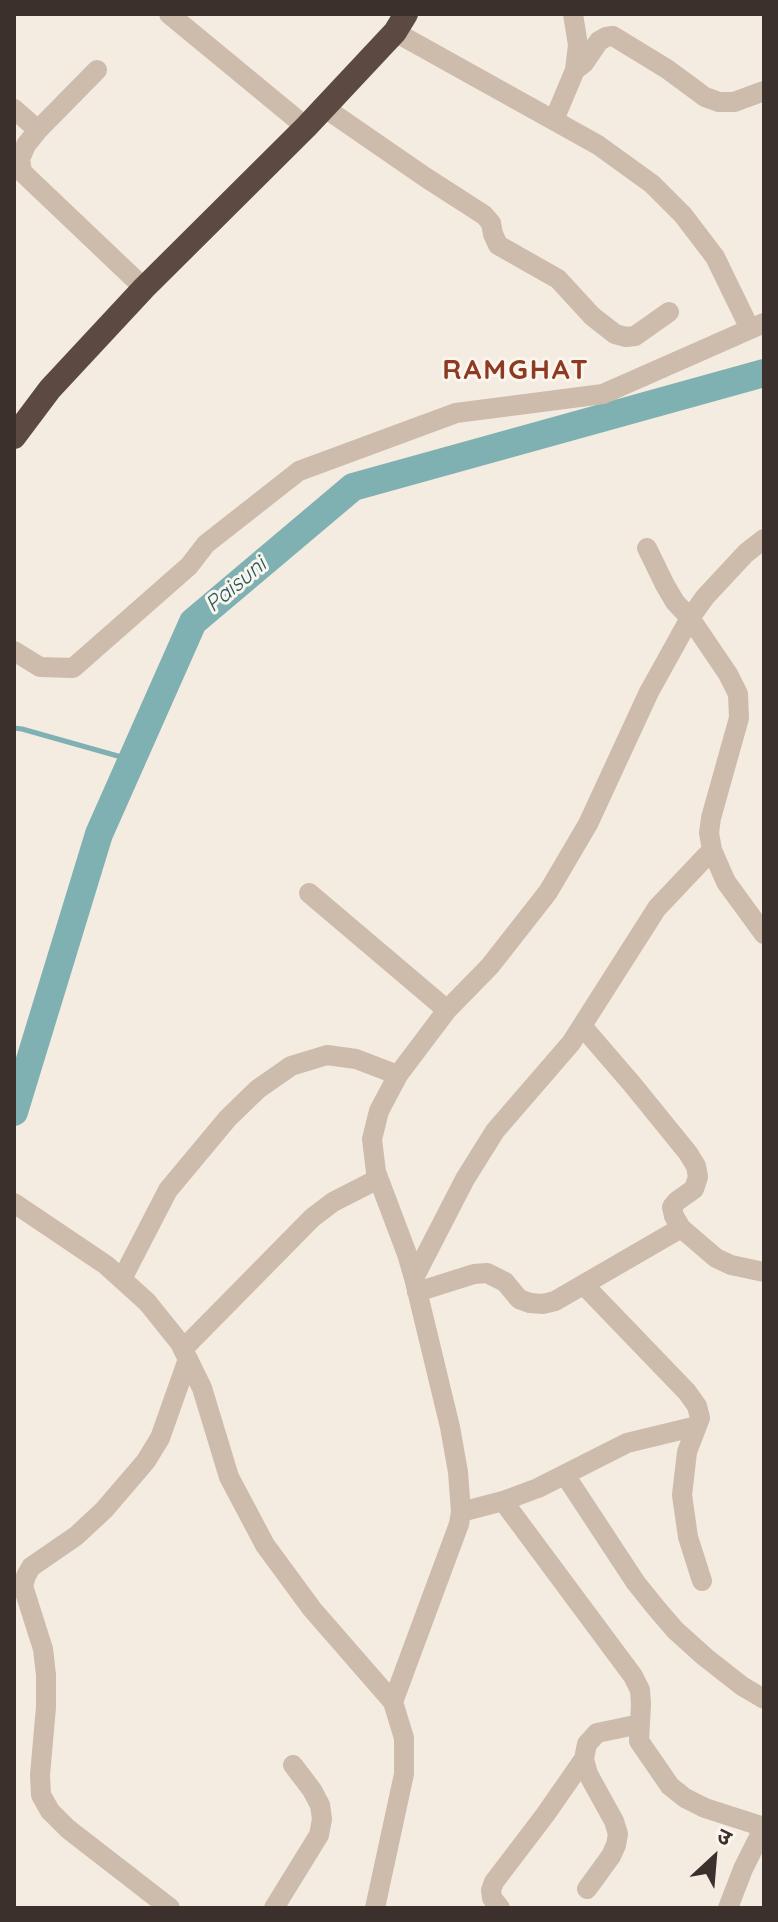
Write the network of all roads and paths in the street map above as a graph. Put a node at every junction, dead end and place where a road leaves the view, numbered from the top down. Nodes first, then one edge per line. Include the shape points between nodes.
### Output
1 (169, 14) edge
2 (573, 14) edge
3 (400, 23) edge
4 (97, 70) dead end
5 (575, 70) junction
6 (764, 91) edge
7 (325, 108) junction
8 (14, 109) edge
9 (554, 120) junction
10 (306, 127) junction
11 (38, 130) junction
12 (144, 288) junction
13 (669, 312) dead end
14 (757, 326) edge
15 (14, 437) edge
16 (764, 539) edge
17 (647, 548) dead end
18 (690, 618) junction
19 (14, 651) edge
20 (712, 850) junction
21 (309, 893) dead end
22 (764, 934) edge
23 (447, 1010) junction
24 (582, 1026) junction
25 (398, 1075) junction
26 (378, 1179) junction
27 (14, 1203) edge
28 (681, 1228) junction
29 (764, 1272) edge
30 (122, 1279) junction
31 (415, 1285) junction
32 (584, 1285) junction
33 (186, 1354) junction
34 (697, 1426) junction
35 (565, 1475) junction
36 (503, 1501) junction
37 (461, 1512) junction
38 (702, 1581) dead end
39 (764, 1699) edge
40 (393, 1702) junction
41 (640, 1724) junction
42 (584, 1759) junction
43 (293, 1765) dead end
44 (761, 1842) edge
45 (587, 1889) dead end
46 (170, 1908) edge
47 (274, 1908) edge
48 (375, 1908) edge
49 (500, 1908) edge
50 (728, 1908) edge

1 - 10 street
2 - 5 street
3 - 7 highway
3 - 9 street
4 - 11 street
5 - 6 street via 599,41 613,36 705,97 734,102
5 - 9 street
7 - 10 highway
7 - 13 street via 484,215 498,245 558,279 615,334 635,336
8 - 11 street
9 - 14 street via 623,162 683,215
10 - 12 highway
11 - 12 street via 20,159 22,172
12 - 15 highway via 50,389
14 - 19 street via 603,394 456,413 299,471 206,544 189,566 73,668 40,667
16 - 18 street
17 - 18 street via 670,594
18 - 20 street via 738,694 739,718 711,818
18 - 23 street via 588,824 548,892 490,966
20 - 22 street via 726,882
20 - 24 street via 657,908
21 - 23 street
23 - 25 street
24 - 28 street via 696,1166 694,1189 672,1207
24 - 31 street via 495,1131 465,1179
25 - 26 street via 379,1111 372,1139
25 - 30 street via 356,1059 327,1055 291,1066 258,1089 168,1190
26 - 31 street
26 - 33 street via 312,1218
27 - 30 street
28 - 29 street via 716,1258
28 - 32 street
30 - 33 street via 147,1302
31 - 32 street via 487,1273 505,1282 519,1299 543,1304
31 - 37 street via 450,1427
32 - 34 street via 687,1392 697,1406
33 - 40 street via 229,1477 265,1545 312,1609
33 - 46 street via 160,1438 146,1461 76,1536 31,1567 23,1586 46,1675 41,1795 68,1829
34 - 35 street via 627,1443
34 - 38 street via 687,1452 682,1495
35 - 36 street
35 - 39 street via 636,1583 675,1630
36 - 37 street
36 - 41 street via 633,1676 640,1690
37 - 40 street
40 - 48 street via 404,1738 404,1774
41 - 42 street via 597,1733 587,1744
41 - 44 street via 639,1741 670,1786 705,1808 764,1827
42 - 45 street via 618,1834 611,1856
42 - 49 street via 494,1882 492,1898
43 - 47 street via 312,1790 322,1819 319,1835
44 - 50 street via 743,1869

